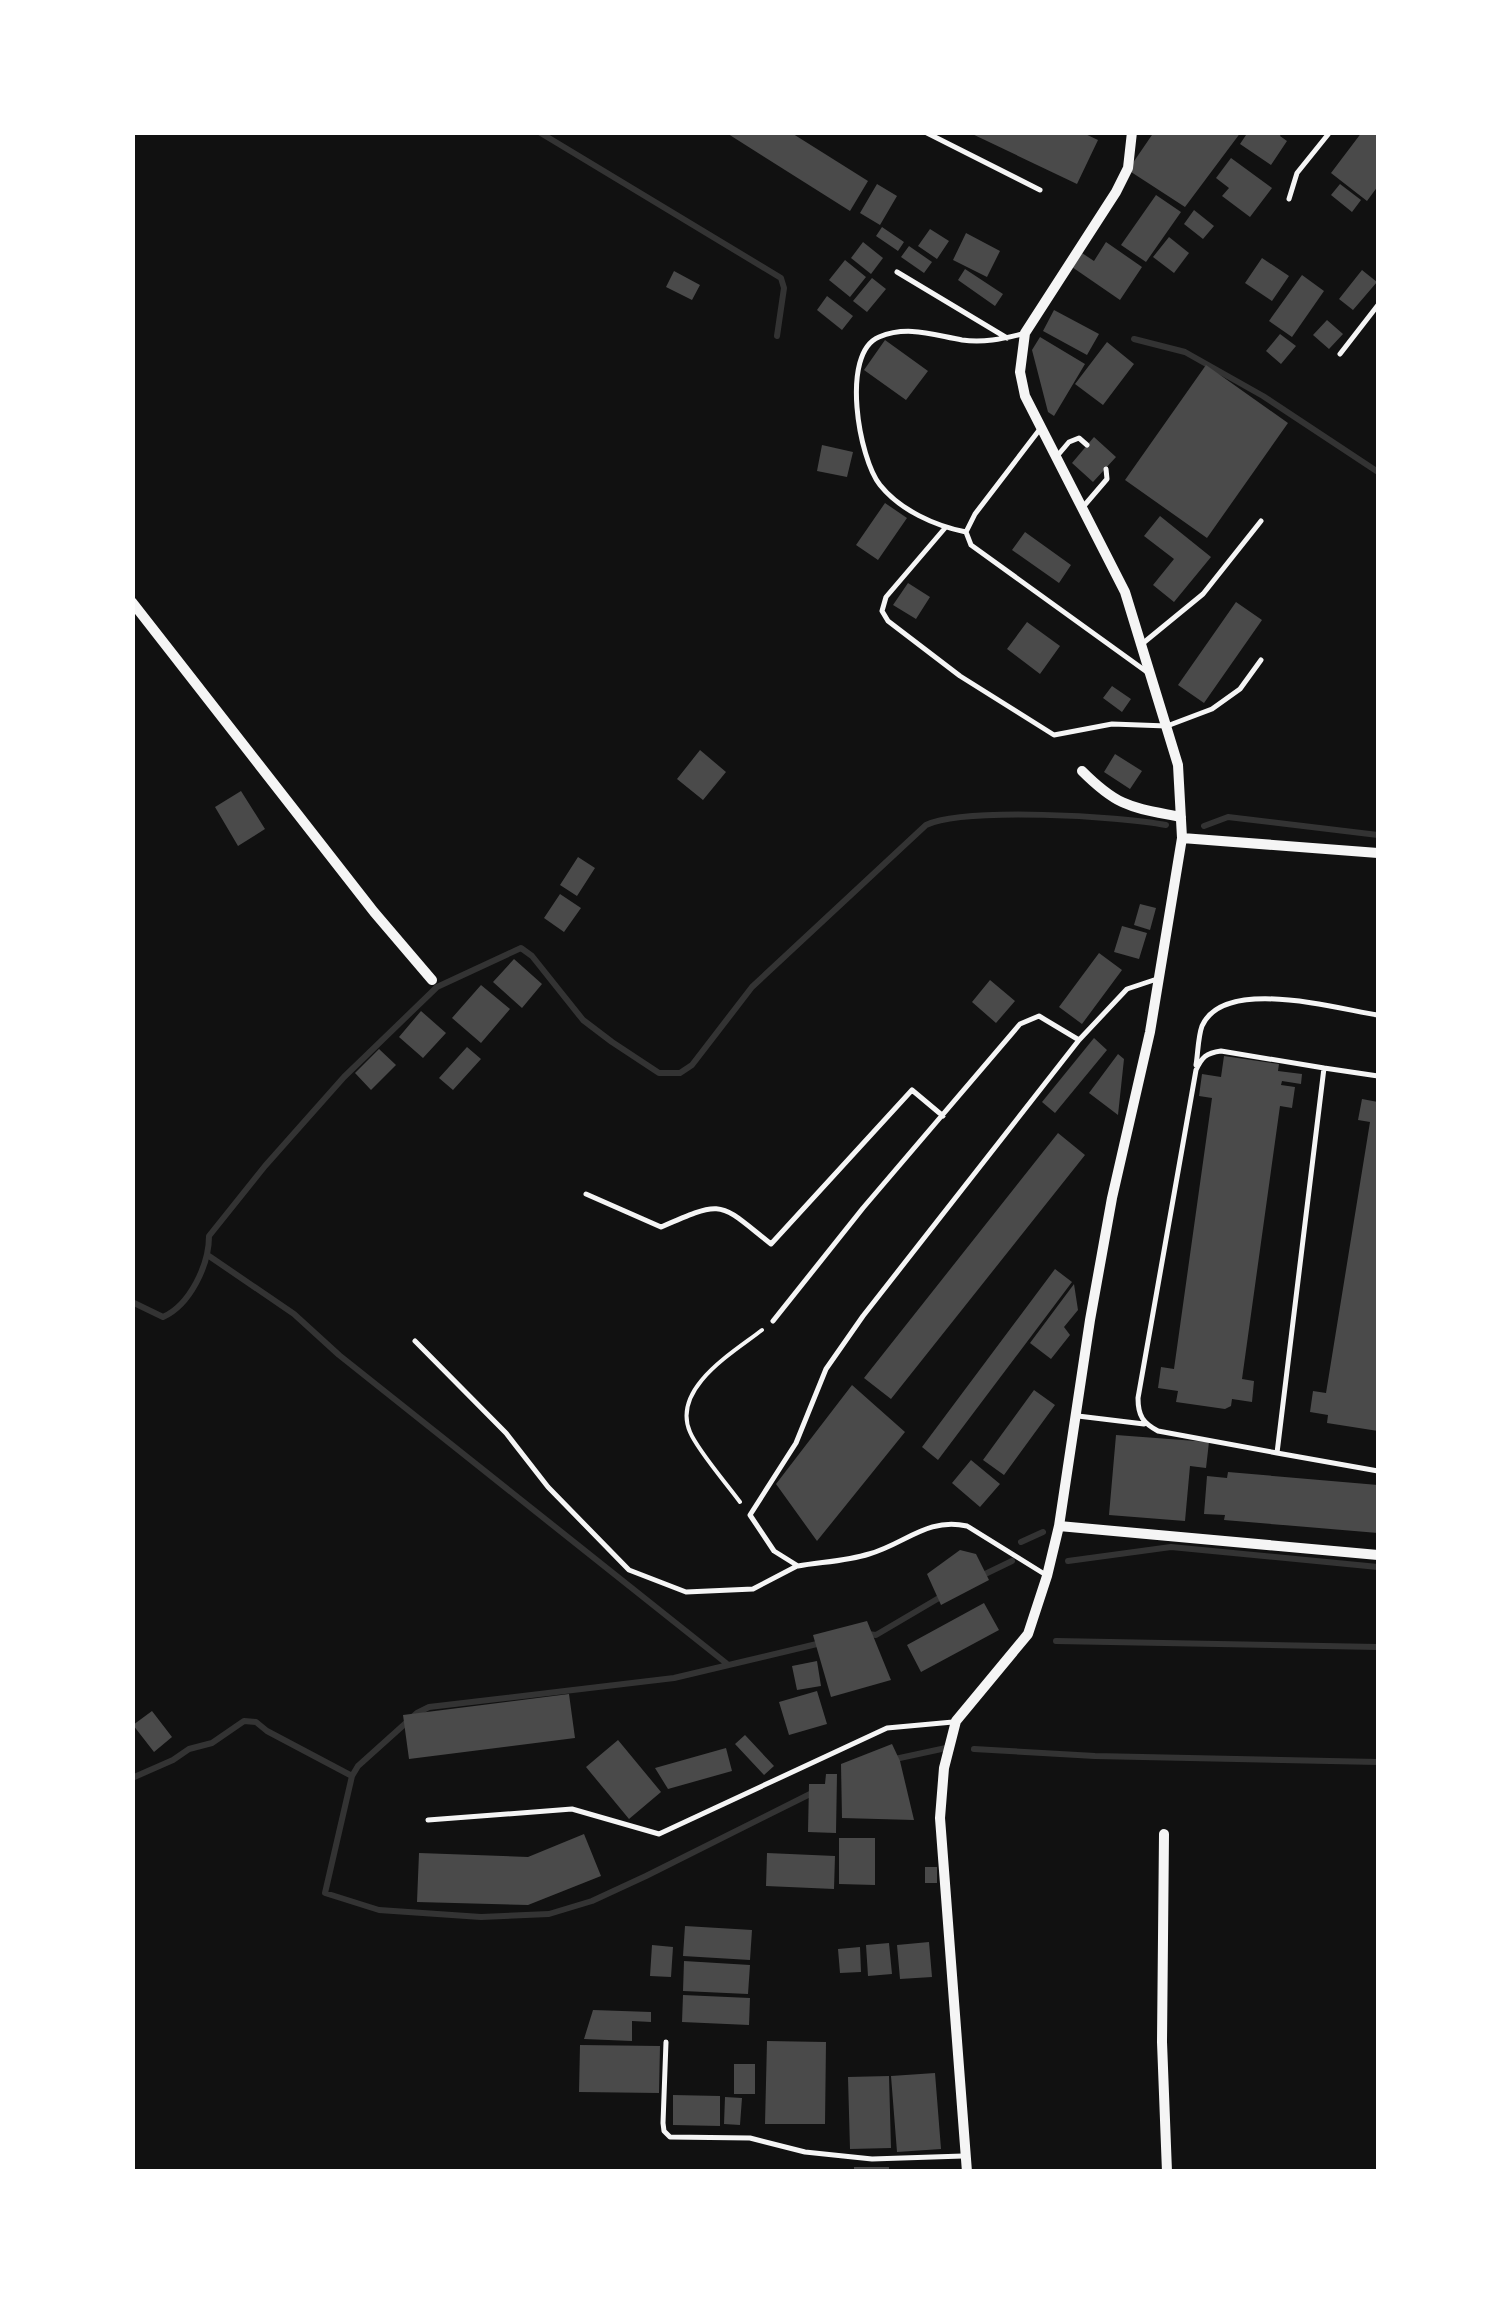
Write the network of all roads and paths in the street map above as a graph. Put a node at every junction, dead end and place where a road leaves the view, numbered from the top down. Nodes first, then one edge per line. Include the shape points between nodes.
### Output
1 (925, 132) edge
2 (1132, 132) edge
3 (1330, 132) edge
4 (1040, 190) dead end
5 (1289, 198) dead end
6 (897, 272) dead end
7 (1378, 305) edge
8 (1025, 333) junction
9 (1007, 338) junction
10 (1340, 354) dead end
11 (1040, 429) junction
12 (1086, 445) dead end
13 (1056, 458) junction
14 (1106, 469) dead end
15 (1083, 508) junction
16 (1262, 521) dead end
17 (945, 528) junction
18 (966, 532) junction
19 (132, 602) edge
20 (1140, 646) junction
21 (1261, 660) dead end
22 (1150, 674) junction
23 (1167, 726) junction
24 (1082, 772) dead end
25 (1181, 817) junction
26 (1182, 838) junction
27 (1378, 853) edge
28 (1160, 978) junction
29 (432, 980) dead end
30 (1378, 1015) edge
31 (1079, 1040) junction
32 (1324, 1068) junction
33 (1196, 1070) junction
34 (1378, 1076) edge
35 (943, 1116) junction
36 (586, 1194) dead end
37 (773, 1321) joint
38 (415, 1341) dead end
39 (1076, 1416) junction
40 (1144, 1424) junction
41 (1276, 1453) junction
42 (1378, 1471) edge
43 (750, 1515) junction
44 (1059, 1526) junction
45 (1378, 1555) edge
46 (798, 1566) junction
47 (1047, 1576) junction
48 (956, 1721) junction
49 (428, 1820) dead end
50 (1164, 1834) dead end
51 (666, 2042) dead end
52 (966, 2156) junction
53 (967, 2172) edge
54 (1166, 2172) edge

1 - 4 lane
2 - 8 street via 1128,168 1116,192
3 - 5 lane via 1296,173
6 - 9 lane
7 - 10 lane
8 - 9 lane
8 - 11 street via 1020,372
9 - 17 lane via 964,340 910,330 876,338 862,354 859,432 876,482
11 - 13 street
11 - 18 lane
12 - 13 lane via 1079,438
13 - 15 street
14 - 15 lane via 1107,479
15 - 20 street via 1124,592
16 - 20 lane via 1203,594
17 - 18 lane
17 - 23 lane via 886,597 882,610 888,621 1054,735 1112,724
18 - 22 lane via 971,544
19 - 29 street
20 - 22 street
21 - 23 lane via 1240,689 1212,709
22 - 23 street
23 - 25 street
24 - 25 street via 1122,804
25 - 26 street
26 - 27 street
26 - 28 street
28 - 31 lane via 1127,989
28 - 39 street via 1112,1198
30 - 33 lane via 1245,998 1219,1006 1202,1025
31 - 35 lane via 1040,1016 1020,1024
31 - 43 lane via 826,1369 796,1444
32 - 33 lane via 1221,1051 1208,1052
32 - 34 lane
32 - 41 lane
33 - 40 lane via 1138,1398
35 - 36 lane via 912,1090 771,1244 726,1208 704,1208 662,1227
35 - 37 lane
37 - 43 path via 700,1382 688,1414 688,1431
38 - 46 lane via 629,1570 686,1592 753,1589
39 - 40 lane
39 - 44 street
40 - 41 lane
41 - 42 lane
43 - 46 lane via 774,1551
44 - 45 street
44 - 47 street
46 - 47 lane via 870,1554 938,1523 953,1523
47 - 48 street via 1028,1634
48 - 49 lane via 887,1728 659,1834 572,1809
48 - 52 street via 940,1818
50 - 54 street
51 - 52 lane via 663,2123 670,2137 750,2138 872,2159
52 - 53 street

